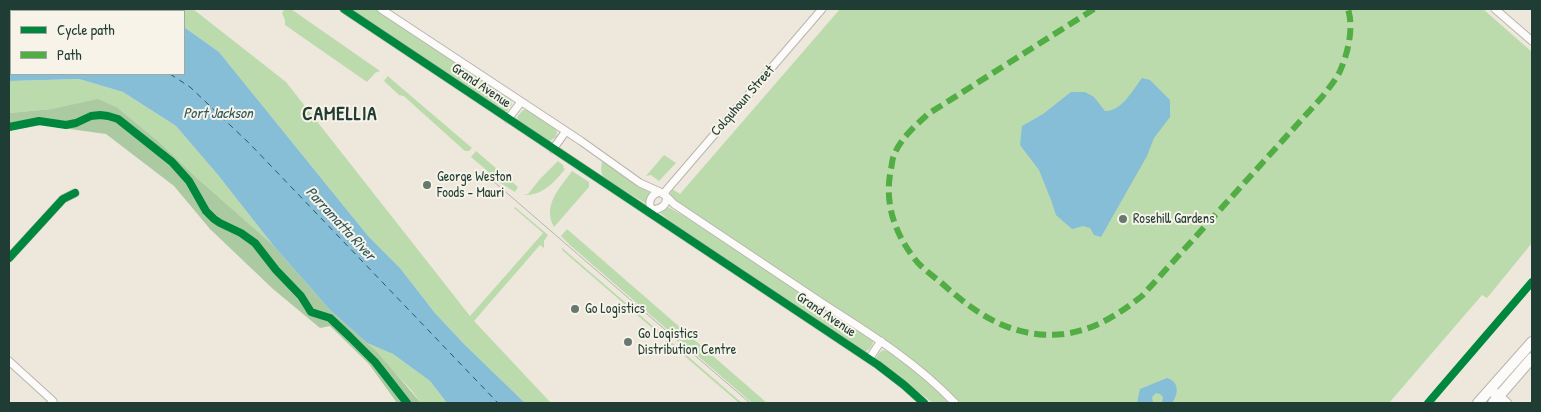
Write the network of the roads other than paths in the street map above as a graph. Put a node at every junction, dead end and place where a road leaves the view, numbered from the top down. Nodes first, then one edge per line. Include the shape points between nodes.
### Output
1 (344, 9) edge
2 (381, 9) edge
3 (822, 9) edge
4 (1495, 9) edge
5 (1532, 41) edge
6 (521, 102) junction
7 (508, 119) junction
8 (566, 131) junction
9 (553, 149) junction
10 (605, 184) junction
11 (75, 193) dead end
12 (663, 194) junction
13 (652, 210) junction
14 (686, 236) junction
15 (9, 258) edge
16 (881, 341) junction
17 (1532, 342) edge
18 (1532, 358) edge
19 (868, 359) junction
20 (9, 361) edge
21 (1490, 390) junction
22 (1500, 401) edge
23 (52, 403) edge
24 (924, 403) edge
25 (955, 403) edge
26 (1478, 403) edge

1 - 7 street, Grand Avenue
2 - 6 street, Grand Avenue
3 - 12 street, Colquhoun Street
4 - 5 street
6 - 7 street
6 - 8 street, Grand Avenue
7 - 9 street, Grand Avenue
8 - 9 street
8 - 12 street, Grand Avenue via 644,185
9 - 10 street, Grand Avenue
10 - 13 street, Grand Avenue
10 - 14 street, Grand Avenue
11 - 15 street via 64,199
12 - 13 street via 655,194 650,200
12 - 13 street via 667,200 664,205
12 - 16 street, Grand Avenue
13 - 14 street, Grand Avenue
14 - 19 street, Grand Avenue
16 - 19 street
16 - 25 street, Grand Avenue via 916,366
17 - 21 main road
18 - 22 main road
19 - 24 street, Grand Avenue
20 - 23 street
21 - 22 main road
21 - 26 main road

